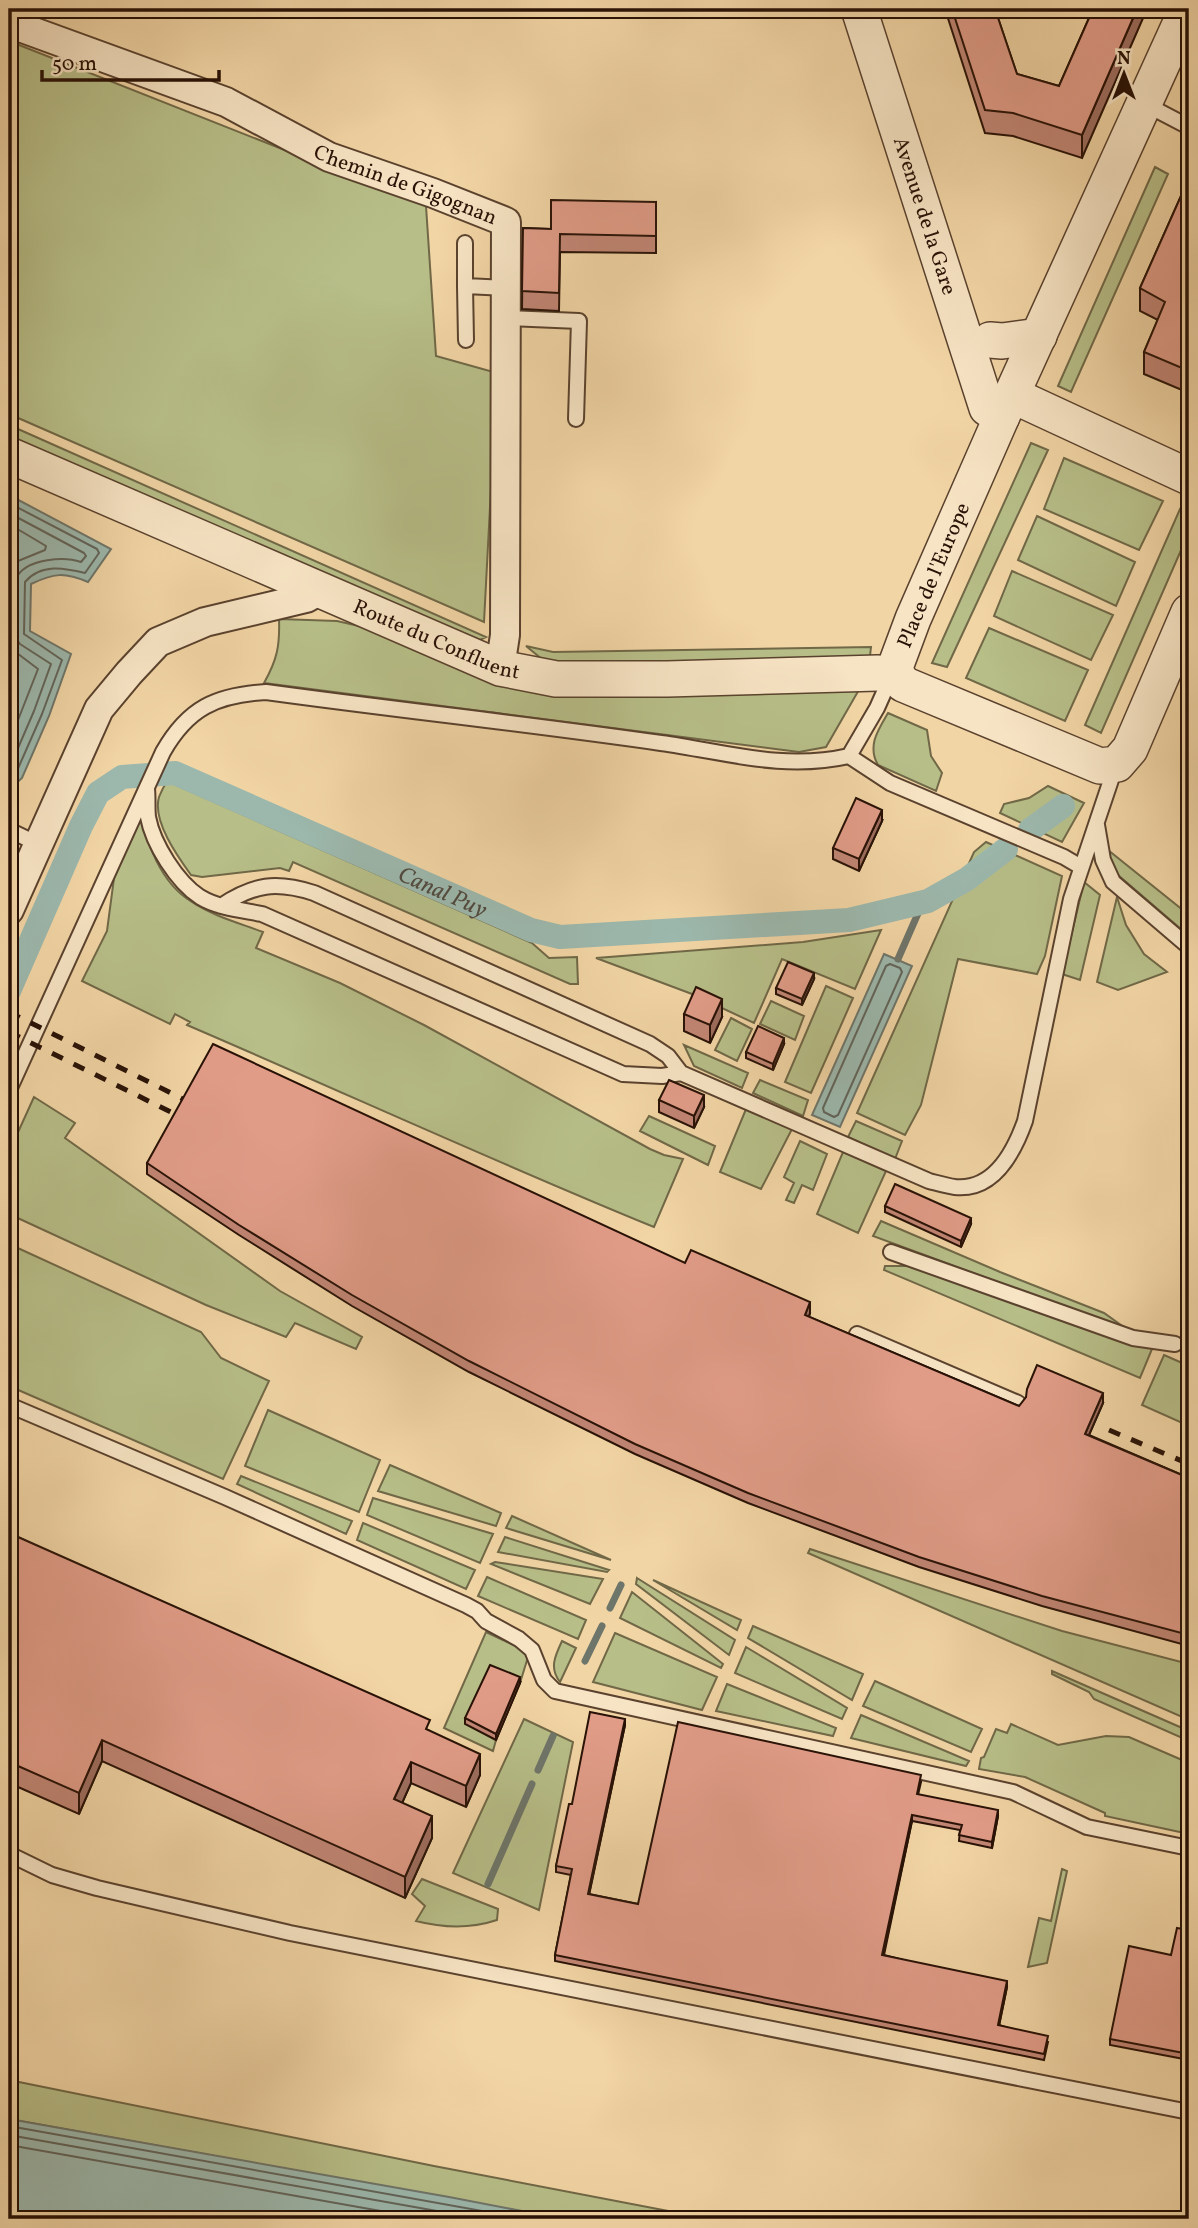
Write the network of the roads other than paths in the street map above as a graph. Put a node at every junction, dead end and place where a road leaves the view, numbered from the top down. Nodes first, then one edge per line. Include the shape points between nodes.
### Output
1 (859, 9) edge
2 (883, 9) edge
3 (1186, 16) edge
4 (9, 23) edge
5 (1144, 103) junction
6 (1189, 127) edge
7 (465, 243) dead end
8 (465, 286) junction
9 (507, 288) junction
10 (507, 318) junction
11 (1039, 336) junction
12 (990, 340) junction
13 (466, 341) dead end
14 (1007, 405) junction
15 (576, 419) dead end
16 (9, 455) edge
17 (1189, 477) edge
18 (320, 590) junction
19 (1189, 612) edge
20 (500, 668) junction
21 (886, 672) junction
22 (849, 756) junction
23 (1117, 764) junction
24 (147, 785) junction
25 (1097, 820) junction
26 (9, 830) edge
27 (40, 845) junction
28 (1081, 867) junction
29 (221, 906) junction
30 (9, 910) edge
31 (1189, 947) edge
32 (681, 1073) junction
33 (9, 1090) edge
34 (891, 1252) dead end
35 (857, 1334) edge
36 (1175, 1344) dead end
37 (1018, 1402) edge
38 (9, 1405) edge
39 (1189, 1848) edge
40 (9, 1854) edge
41 (1189, 2112) edge

1 - 14 street, Avenue de la Gare via 988,408
2 - 12 street, Avenue de la Gare
3 - 5 street, Place de l'Europe
4 - 9 street, Chemin de Gigognan via 226,102 329,157 506,222
5 - 6 lane
5 - 11 street, Place de l'Europe
7 - 8 lane
8 - 9 lane
8 - 13 lane
9 - 10 street, Chemin de Gigognan
10 - 15 lane via 579,321
10 - 20 street, Chemin de Gigognan via 505,635
11 - 12 street
11 - 14 street, Place de l'Europe
12 - 14 street, Avenue de la Gare
14 - 17 street
14 - 21 street, Place de l'Europe
16 - 18 street, Route du Confluent
18 - 20 street, Route du Confluent
18 - 27 street via 306,598 205,622 159,642 99,709
19 - 23 street via 1130,749
20 - 21 street, Route du Confluent via 556,679
21 - 22 lane via 877,708
21 - 23 street, Place de l'Europe via 945,703 1100,766
22 - 24 lane via 784,763 265,692 222,698 187,718
22 - 28 lane via 890,783
23 - 25 lane
24 - 29 lane via 149,818 163,854 182,882
24 - 33 lane
25 - 28 lane
25 - 31 lane via 1101,852 1113,882
26 - 27 lane
27 - 30 street
28 - 32 lane via 1025,1121 1007,1159 981,1183 958,1187 929,1181
29 - 32 lane via 262,914 623,1074
29 - 32 lane via 242,891 268,886 289,885 314,894 650,1044 668,1056
34 - 36 lane via 1133,1338
35 - 37 lane
38 - 39 lane via 466,1605 532,1650 544,1680 555,1691 1013,1792 1087,1827
40 - 41 lane via 52,1875 97,1888 290,1933

